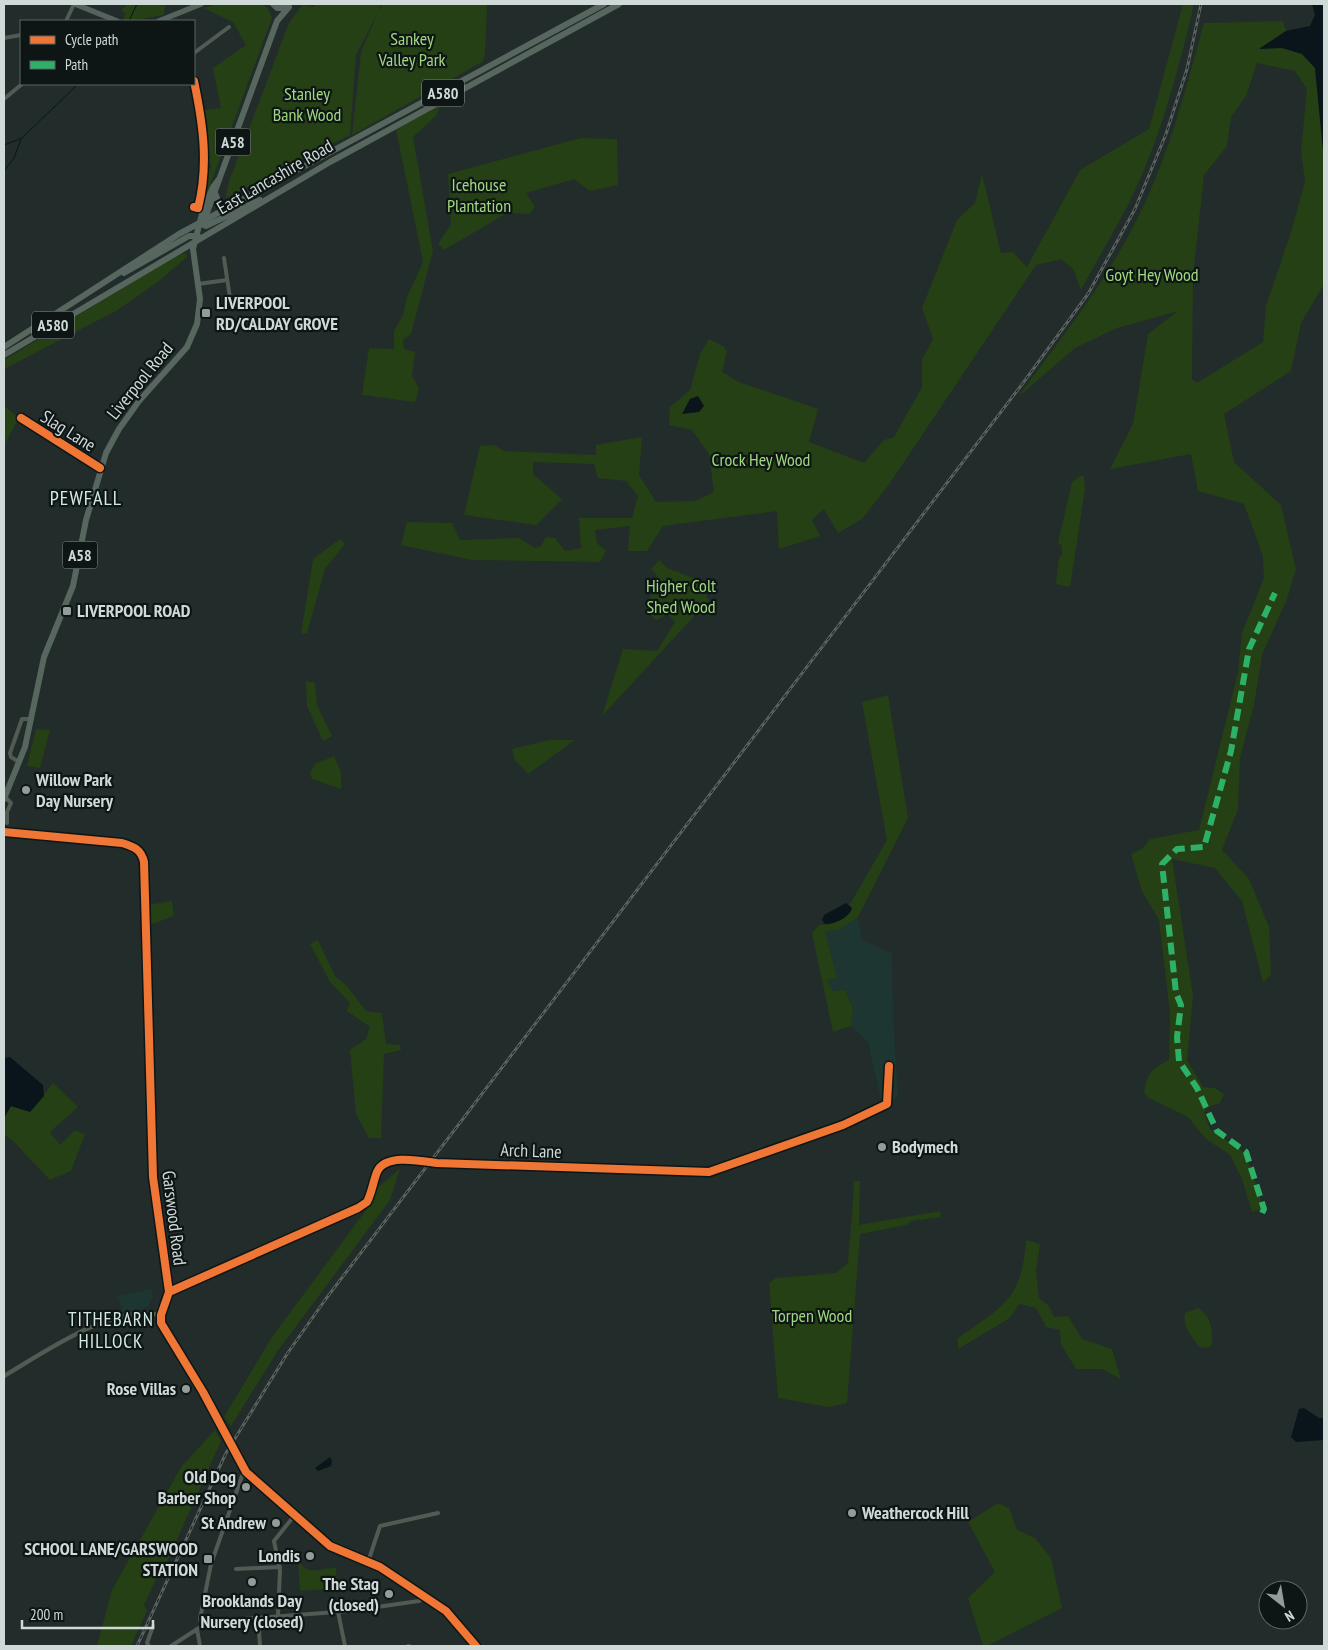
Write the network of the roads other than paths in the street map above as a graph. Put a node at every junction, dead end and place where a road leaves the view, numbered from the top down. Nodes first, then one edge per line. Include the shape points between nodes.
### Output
1 (74, 4) edge
2 (201, 4) edge
3 (604, 4) edge
4 (619, 4) edge
5 (273, 5) edge
6 (290, 5) edge
7 (66, 20) edge
8 (114, 20) edge
9 (161, 20) edge
10 (277, 21) junction
11 (229, 26) dead end
12 (20, 35) edge
13 (4, 38) edge
14 (195, 52) edge
15 (21, 85) edge
16 (195, 85) edge
17 (4, 99) edge
18 (205, 165) junction
19 (211, 165) dead end
20 (219, 179) junction
21 (215, 193) junction
22 (269, 198) junction
23 (228, 207) junction
24 (194, 208) dead end
25 (202, 223) junction
26 (196, 238) junction
27 (179, 250) junction
28 (224, 258) dead end
29 (194, 259) junction
30 (111, 278) junction
31 (227, 280) junction
32 (198, 284) junction
33 (231, 305) dead end
34 (4, 347) edge
35 (4, 355) edge
36 (21, 418) dead end
37 (100, 468) junction
38 (32, 719) junction
39 (20, 762) junction
40 (4, 798) edge
41 (12, 819) dead end
42 (4, 832) edge
43 (889, 1066) dead end
44 (169, 1292) junction
45 (161, 1315) junction
46 (4, 1376) edge
47 (246, 1472) junction
48 (438, 1513) dead end
49 (294, 1516) junction
50 (244, 1562) dead end
51 (368, 1562) junction
52 (280, 1567) junction
53 (244, 1568) junction
54 (236, 1569) dead end
55 (425, 1597) junction
56 (338, 1612) junction
57 (278, 1615) junction
58 (258, 1617) junction
59 (202, 1626) junction
60 (197, 1629) junction
61 (157, 1634) dead end
62 (149, 1646) edge
63 (171, 1646) edge
64 (200, 1646) edge
65 (260, 1646) edge
66 (345, 1646) edge
67 (476, 1646) edge

1 - 7 street
1 - 8 main road
2 - 9 main road
3 - 23 highway, East Lancashire Road / A580
4 - 22 highway, East Lancashire Road / A580
5 - 6 highway, A58 via 284,9
5 - 10 highway, A58
6 - 10 highway, A58
10 - 20 highway, A58
11 - 14 street
12 - 13 street
15 - 17 street
16 - 18 street via 204,129
18 - 19 street
18 - 24 street via 198,208
20 - 21 highway, A58
20 - 25 highway, A58 via 210,194
21 - 23 highway via 219,203
21 - 25 highway, A58
22 - 25 highway
22 - 26 highway, East Lancashire Road / A580
23 - 25 highway, East Lancashire Road / A580
25 - 26 highway, Liverpool Road / A58
25 - 30 highway, East Lancashire Road / A580
26 - 27 highway, East Lancashire Road / A580
26 - 29 highway, Liverpool Road / A58
26 - 30 highway via 188,236 134,269
27 - 29 highway
27 - 35 highway, East Lancashire Road / A580
28 - 31 street
29 - 32 highway, Liverpool Road / A58
30 - 34 highway, East Lancashire Road / A580
31 - 32 street
31 - 33 street
32 - 37 highway, Liverpool Road / A58 via 200,313 191,341 128,415
36 - 37 street, Slag Lane
37 - 38 highway, Liverpool Road / A58 via 75,581 44,657
38 - 39 highway, Liverpool Road / A58
38 - 39 street via 22,719 19,723 10,753
39 - 40 highway, Liverpool Road / A58
40 - 41 street, Liverpool Road via 11,802 7,821
42 - 44 street, Garswood Road via 122,843 142,852 153,1177
43 - 44 street, Arch Lane, bridge via 887,1104 843,1125 709,1172 437,1163 407,1159 386,1163 380,1166 367,1202 358,1208
44 - 45 street, Garswood Road
45 - 46 street via 124,1317 80,1332
45 - 47 street, bridge via 161,1324 203,1392
47 - 49 street
47 - 59 street via 211,1564 200,1619
48 - 51 street via 380,1526
49 - 51 street via 330,1546
49 - 52 street via 274,1541
50 - 53 street
51 - 55 street
52 - 53 street
52 - 57 street
53 - 54 street
55 - 56 street via 419,1601
55 - 67 street via 446,1611
56 - 57 street
56 - 66 street
57 - 58 street
58 - 59 street via 217,1621
58 - 65 street
59 - 60 street
60 - 63 street
60 - 64 street
61 - 62 street via 152,1629 147,1642

